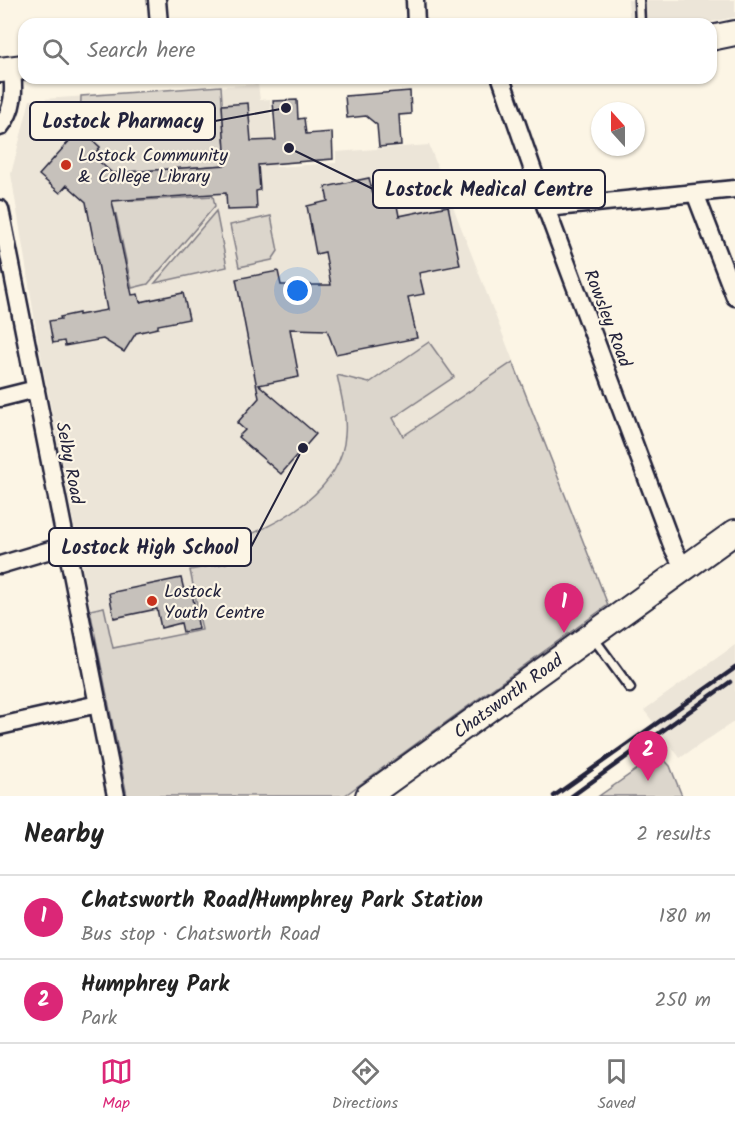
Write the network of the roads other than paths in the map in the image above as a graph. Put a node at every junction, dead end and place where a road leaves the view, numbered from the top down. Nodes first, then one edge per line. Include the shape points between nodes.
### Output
1 (158, 0) edge
2 (415, 0) edge
3 (639, 0) edge
4 (159, 18) edge
5 (416, 18) edge
6 (640, 18) edge
7 (735, 33) edge
8 (717, 37) edge
9 (12, 68) edge
10 (503, 84) edge
11 (0, 127) edge
12 (735, 189) edge
13 (695, 193) junction
14 (546, 208) junction
15 (0, 209) edge
16 (3, 237) edge
17 (735, 297) edge
18 (36, 389) junction
19 (0, 398) edge
20 (735, 532) edge
21 (67, 545) junction
22 (0, 565) edge
23 (684, 569) junction
24 (592, 635) junction
25 (630, 688) dead end
26 (98, 704) junction
27 (0, 726) edge
28 (116, 796) edge
29 (368, 796) edge

1 - 4 street
2 - 5 street
3 - 6 lane
7 - 8 street
9 - 11 street via 13,100
10 - 14 street, Rowsley Road
12 - 13 street
13 - 14 street
13 - 17 street
14 - 23 street, Rowsley Road
15 - 16 street, Selby Road
16 - 18 street, Selby Road
18 - 19 street
18 - 21 street, Selby Road
20 - 23 street, Chatsworth Road
21 - 22 street
21 - 26 street, Selby Road
23 - 24 street, Chatsworth Road
24 - 25 lane
24 - 29 street, Chatsworth Road
26 - 27 street
26 - 28 street, Selby Road

